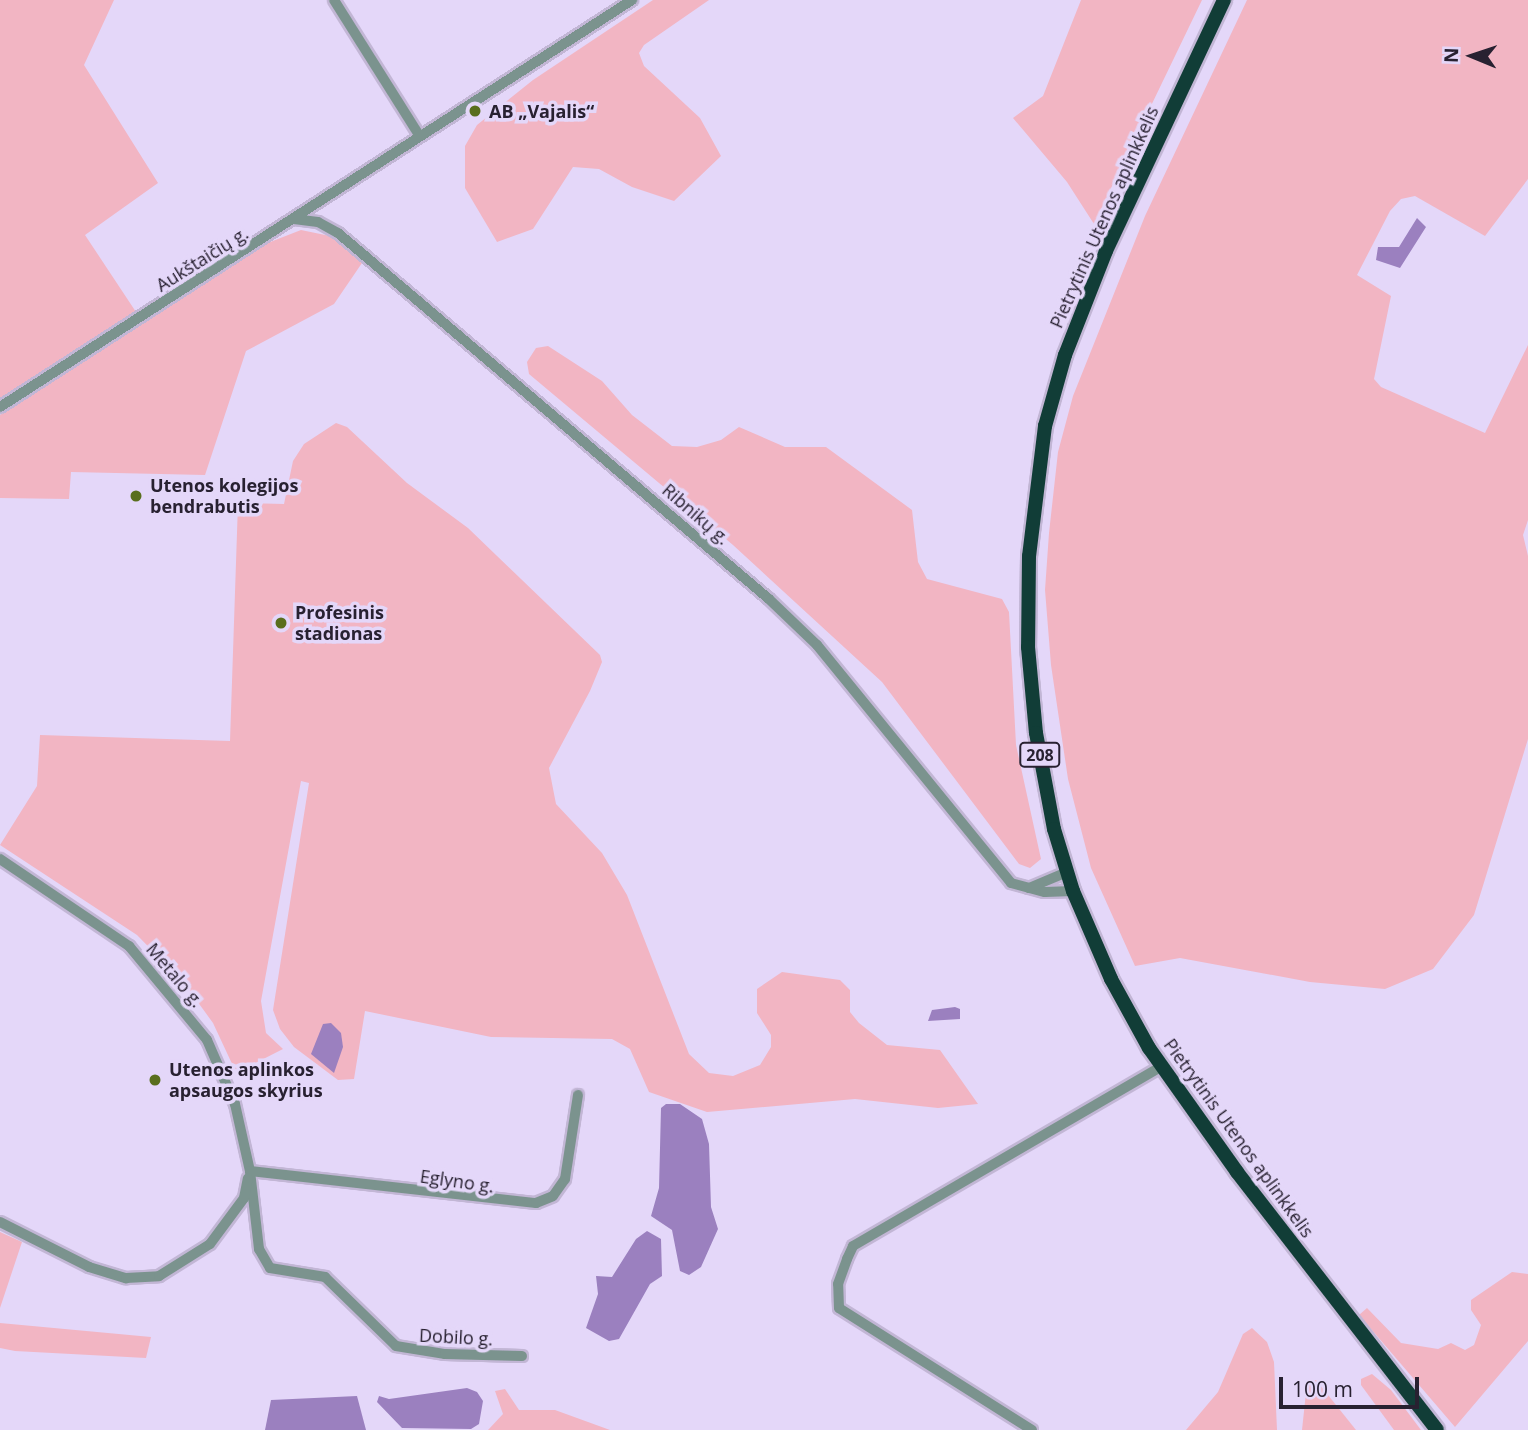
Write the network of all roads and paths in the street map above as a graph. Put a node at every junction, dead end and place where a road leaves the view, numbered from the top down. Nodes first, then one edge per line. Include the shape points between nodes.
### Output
1 (334, 0) edge
2 (632, 0) edge
3 (1224, 0) edge
4 (419, 135) junction
5 (294, 219) junction
6 (0, 407) edge
7 (0, 859) edge
8 (1067, 873) junction
9 (1028, 888) junction
10 (1073, 891) junction
11 (1161, 1067) junction
12 (578, 1095) dead end
13 (250, 1171) junction
14 (0, 1222) edge
15 (522, 1356) dead end
16 (1032, 1430) edge
17 (1437, 1430) edge

1 - 4 street
2 - 4 street, Aukštaičių g.
3 - 8 highway, Pietrytinis Utenos aplinkkelis / 208 via 1101,262 1065,355 1043,437 1032,512 1028,647 1042,766
4 - 5 street, Aukštaičių g.
5 - 6 street, Aukštaičių g.
5 - 9 street, Ribnikų g. via 318,222 338,233 769,599 853,688 1003,875
7 - 13 street, Metalo g. via 129,946 184,1006 230,1088
8 - 9 street
8 - 10 highway, Pietrytinis Utenos aplinkkelis / 208
9 - 10 street
10 - 11 highway, Pietrytinis Utenos aplinkkelis / 208 via 1111,979
11 - 16 street via 853,1247 838,1284 839,1308
11 - 17 highway, Pietrytinis Utenos aplinkkelis / 208
12 - 13 street, Eglyno g. via 565,1179 553,1196 537,1203
13 - 14 street via 244,1198 217,1236 189,1261 159,1276 126,1278 89,1267
13 - 15 street, Dobilo g. via 259,1249 270,1268 325,1277 396,1346 445,1354

